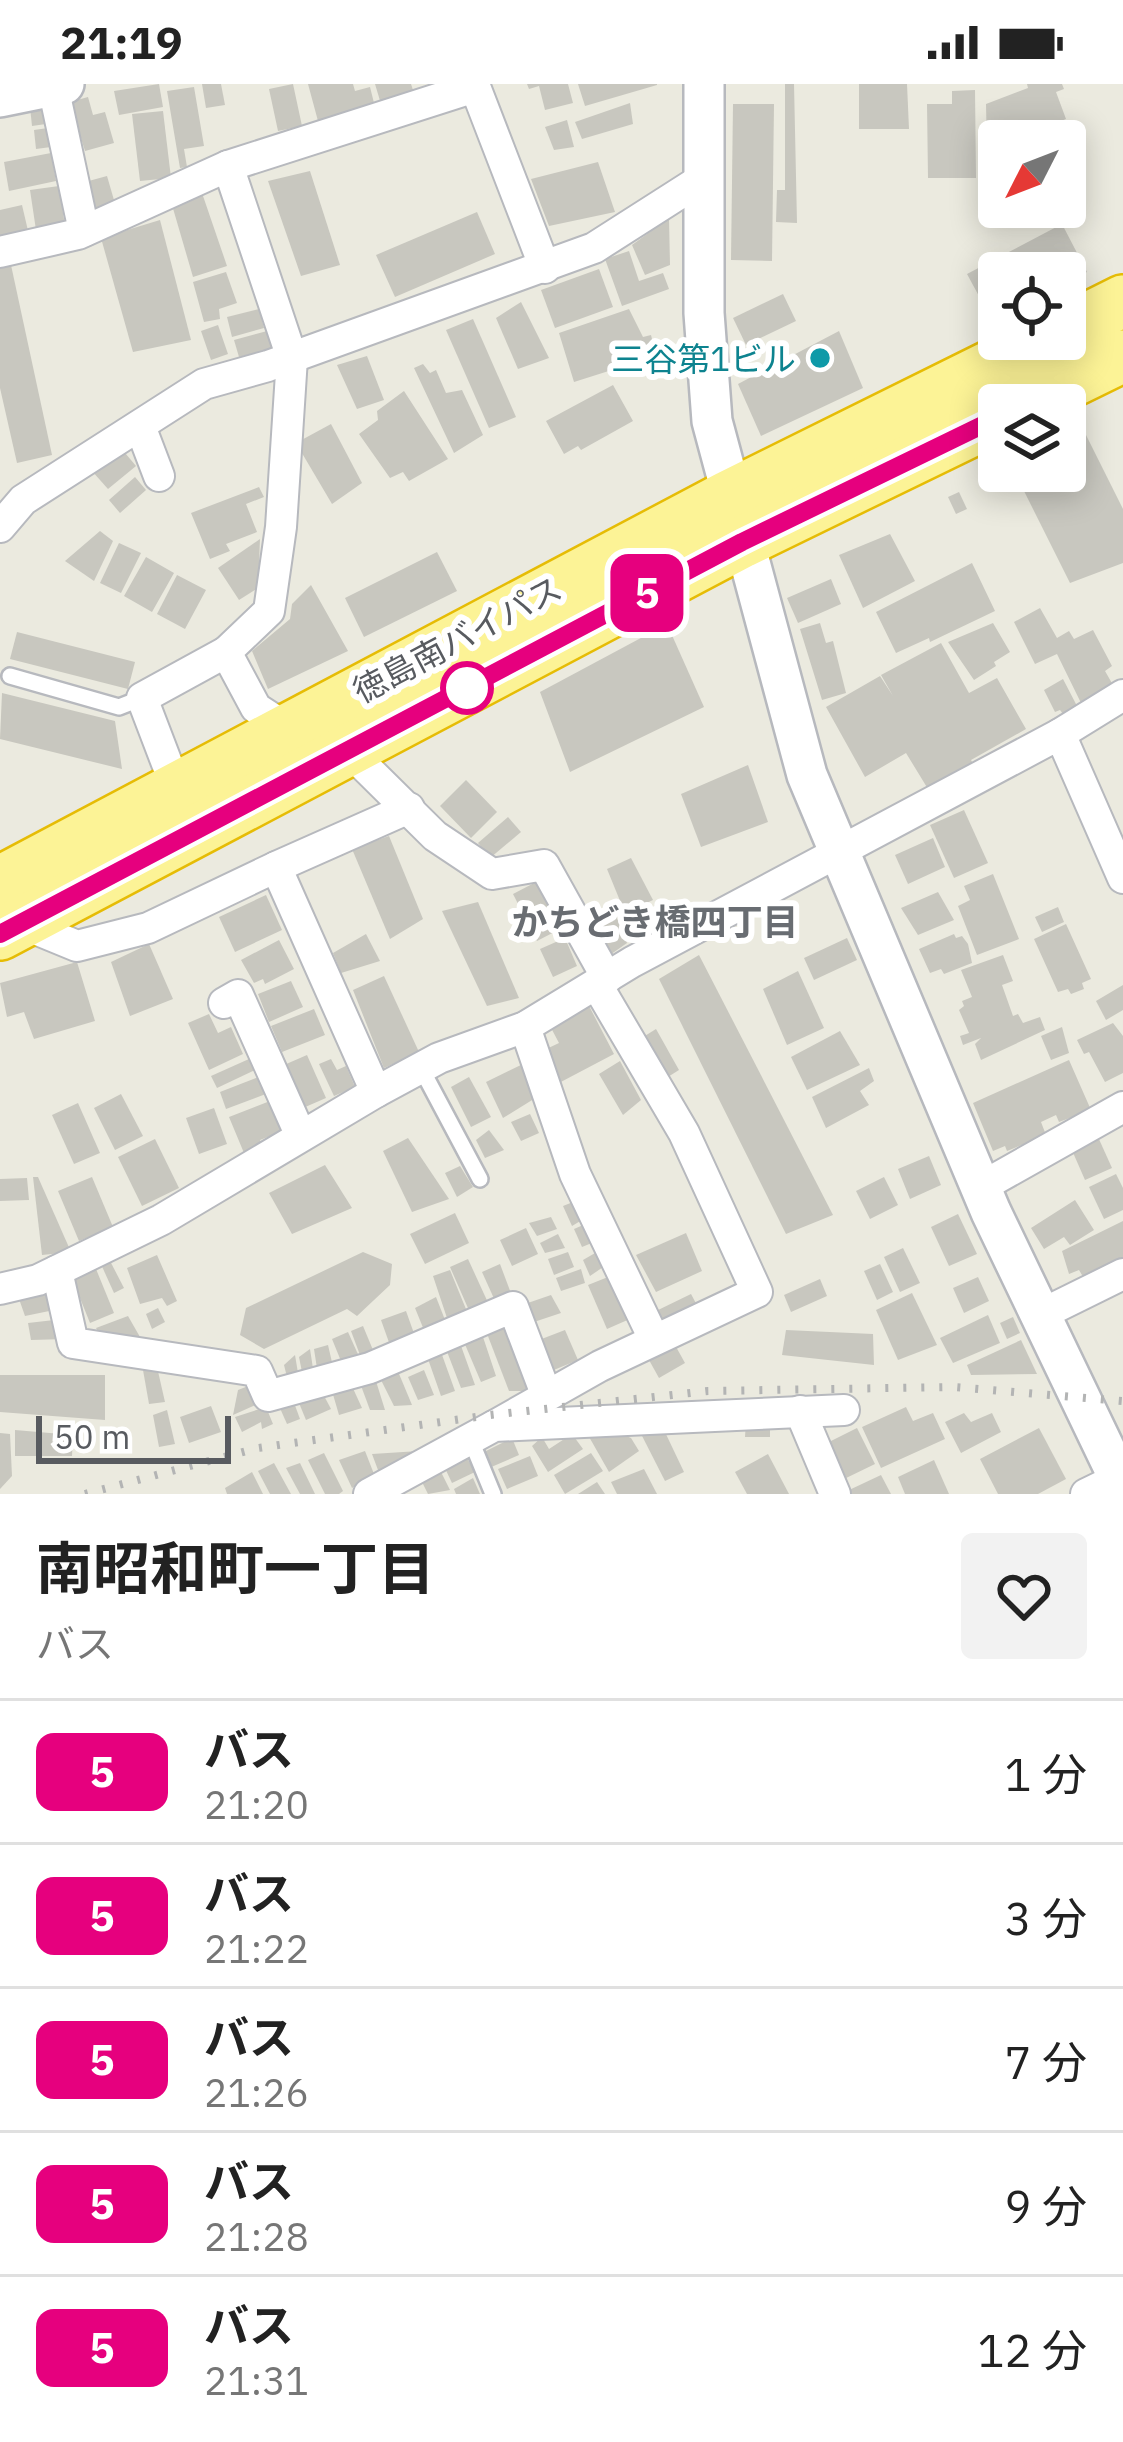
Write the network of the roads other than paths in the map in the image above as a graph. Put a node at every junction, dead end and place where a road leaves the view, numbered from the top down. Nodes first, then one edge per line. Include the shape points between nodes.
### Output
1 (704, 84) edge
2 (58, 85) edge
3 (475, 86) edge
4 (0, 97) edge
5 (228, 166) junction
6 (702, 179) junction
7 (84, 231) junction
8 (0, 253) edge
9 (545, 268) junction
10 (1123, 301) edge
11 (1086, 320) edge
12 (1123, 356) edge
13 (292, 358) junction
14 (1010, 360) edge
15 (1066, 384) edge
16 (978, 425) edge
17 (140, 426) junction
18 (159, 476) dead end
19 (736, 519) junction
20 (0, 526) edge
21 (226, 652) junction
22 (10, 676) dead end
23 (1123, 695) edge
24 (142, 698) junction
25 (287, 728) junction
26 (1060, 734) junction
27 (349, 751) junction
28 (176, 787) junction
29 (409, 808) junction
30 (840, 851) junction
31 (276, 866) junction
32 (1123, 878) edge
33 (7, 913) edge
34 (602, 982) junction
35 (224, 1003) dead end
36 (525, 1027) junction
37 (422, 1068) junction
38 (376, 1092) junction
39 (1123, 1107) edge
40 (300, 1134) junction
41 (480, 1179) dead end
42 (981, 1186) junction
43 (57, 1271) junction
44 (1123, 1274) edge
45 (0, 1288) edge
46 (1042, 1315) junction
47 (655, 1339) junction
48 (546, 1394) junction
49 (844, 1409) dead end
50 (800, 1411) junction
51 (482, 1432) junction
52 (1113, 1483) edge
53 (368, 1494) edge
54 (493, 1494) edge
55 (835, 1494) edge

1 - 6 street
2 - 4 street
2 - 7 street
3 - 5 street
3 - 9 street
5 - 7 street
5 - 13 street
6 - 9 street via 594,248
6 - 19 street via 712,422
7 - 8 street
9 - 13 street
10 - 11 highway
12 - 15 highway
13 - 17 street via 204,384
13 - 21 street via 269,611
14 - 19 highway, 徳島南バイパス
16 - 19 highway, 徳島南バイパス
17 - 18 street
17 - 20 street via 23,500
19 - 25 highway, 徳島南バイパス
19 - 27 highway, 徳島南バイパス
19 - 30 street via 808,775
21 - 24 street
21 - 25 street via 256,708
22 - 24 lane via 119,707
23 - 26 street
24 - 28 street
25 - 28 highway, 徳島南バイパス
26 - 30 street
26 - 32 street
27 - 29 street
27 - 33 highway, 徳島南バイパス
28 - 33 highway, 徳島南バイパス
29 - 31 street
29 - 34 street via 492,874 544,865
30 - 34 street
30 - 42 street
31 - 33 street via 148,928 77,946
31 - 38 street
34 - 36 street
34 - 47 street via 757,1292
35 - 40 street via 238,995
36 - 37 street
36 - 47 street via 575,1174
37 - 38 street
37 - 41 lane
38 - 40 street
39 - 42 street
40 - 43 street via 161,1220
42 - 46 street
43 - 45 street
43 - 48 street via 73,1343 257,1371 268,1396 370,1369 513,1307
44 - 46 street
46 - 52 street
47 - 48 street
48 - 51 street
49 - 50 street
50 - 51 street
50 - 55 street
51 - 53 street
51 - 54 lane

